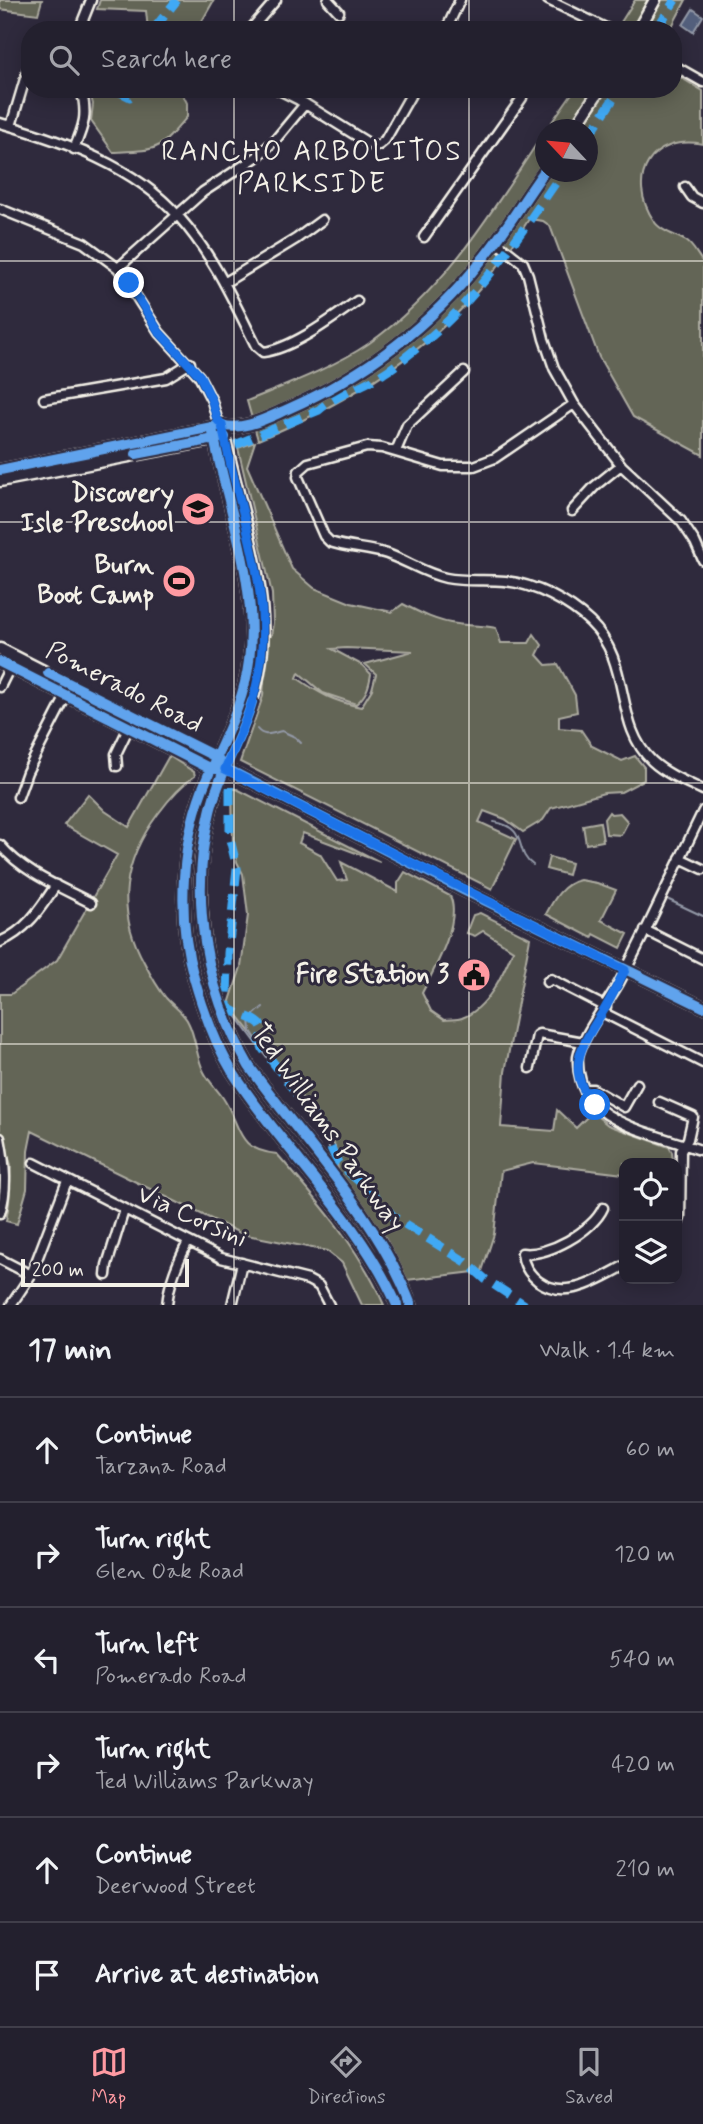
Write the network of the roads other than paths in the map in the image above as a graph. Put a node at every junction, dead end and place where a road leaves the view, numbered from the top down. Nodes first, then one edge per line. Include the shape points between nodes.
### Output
1 (91, 0) edge
2 (276, 0) edge
3 (328, 0) edge
4 (460, 0) edge
5 (548, 0) edge
6 (655, 0) edge
7 (338, 12) dead end
8 (83, 21) edge
9 (258, 21) edge
10 (450, 21) edge
11 (592, 21) edge
12 (643, 21) edge
13 (682, 70) edge
14 (703, 82) edge
15 (21, 92) edge
16 (83, 98) edge
17 (294, 98) edge
18 (409, 98) edge
19 (522, 98) edge
20 (594, 98) edge
21 (305, 104) junction
22 (580, 119) edge
23 (0, 123) edge
24 (11, 126) junction
25 (84, 126) junction
26 (93, 130) dead end
27 (75, 149) junction
28 (536, 182) edge
29 (685, 187) dead end
30 (703, 203) edge
31 (0, 209) edge
32 (178, 215) junction
33 (322, 220) dead end
34 (424, 237) dead end
35 (495, 241) junction
36 (118, 268) junction
37 (224, 283) junction
38 (357, 301) dead end
39 (190, 363) junction
40 (464, 372) dead end
41 (44, 399) dead end
42 (574, 404) junction
43 (220, 425) junction
44 (219, 438) junction
45 (396, 451) junction
46 (80, 454) junction
47 (621, 465) junction
48 (0, 470) edge
49 (2, 480) edge
50 (572, 511) dead end
51 (703, 559) edge
52 (0, 649) edge
53 (15, 657) junction
54 (5, 665) edge
55 (0, 687) edge
56 (66, 696) junction
57 (129, 727) junction
58 (216, 757) junction
59 (117, 766) dead end
60 (211, 769) junction
61 (225, 769) junction
62 (703, 790) edge
63 (18, 797) dead end
64 (703, 811) edge
65 (0, 845) edge
66 (680, 858) junction
67 (703, 869) edge
68 (56, 885) junction
69 (91, 903) dead end
70 (645, 930) junction
71 (0, 942) edge
72 (703, 958) edge
73 (625, 970) junction
74 (547, 982) dead end
75 (703, 1007) edge
76 (604, 1009) junction
77 (583, 1042) junction
78 (703, 1063) edge
79 (530, 1068) dead end
80 (637, 1084) dead end
81 (584, 1089) junction
82 (659, 1102) dead end
83 (0, 1138) edge
84 (683, 1144) junction
85 (703, 1151) edge
86 (34, 1164) dead end
87 (67, 1181) junction
88 (603, 1208) dead end
89 (124, 1210) junction
90 (0, 1213) edge
91 (679, 1221) edge
92 (188, 1242) junction
93 (0, 1259) edge
94 (242, 1263) junction
95 (619, 1268) edge
96 (31, 1275) junction
97 (106, 1275) dead end
98 (11, 1305) edge
99 (167, 1305) edge
100 (232, 1305) edge
101 (329, 1305) edge
102 (397, 1305) edge
103 (411, 1305) edge

1 - 8 street
2 - 9 street
3 - 7 street
4 - 10 street
5 - 11 street
6 - 12 main road
13 - 14 street
15 - 24 street
16 - 25 street
17 - 21 street
18 - 21 street via 379,145 369,145
19 - 34 street
20 - 22 main road
21 - 32 street via 258,156 203,192
23 - 24 street
24 - 27 street
25 - 26 street
25 - 27 street
27 - 32 street via 146,186
28 - 35 main road
29 - 30 street
31 - 36 street via 84,243
32 - 36 street
32 - 37 street
33 - 37 street
35 - 42 street via 523,263 554,368
35 - 43 main road via 463,284 430,317 347,379 273,415
36 - 39 street via 159,332
37 - 38 street via 262,352 290,342
39 - 41 street via 166,378
39 - 43 street via 208,391
40 - 45 street via 407,425
42 - 45 street via 495,458 474,466 443,466
42 - 47 street
43 - 44 main road, Ted Williams Parkway
43 - 46 main road
44 - 49 main road
44 - 58 main road, Ted Williams Parkway via 251,625 244,688
44 - 61 main road, Ted Williams Parkway via 259,583 263,622 256,689
45 - 62 street via 349,450 308,463 299,471 324,536 330,542 387,554 442,577 505,581 531,587 566,604 589,621 615,656 631,728 646,755 662,769
46 - 48 main road
46 - 49 main road via 7,472
47 - 50 street
47 - 51 street via 681,521
52 - 53 main road, Pomerado Road
53 - 54 street
53 - 58 main road, Pomerado Road
54 - 55 street
54 - 56 main road, Pomerado Road
56 - 57 main road, Pomerado Road
56 - 63 street via 26,772
57 - 59 street via 116,754
57 - 60 main road, Pomerado Road
58 - 60 main road, Ted Williams Parkway
58 - 61 main road, Pomerado Road
60 - 61 main road, Pomerado Road
60 - 102 main road, Ted Williams Parkway via 196,808 183,898 193,976 205,1013 232,1070 365,1247
61 - 73 main road, Pomerado Road
61 - 103 main road, Ted Williams Parkway via 210,812 200,872 204,932 220,1006 249,1066 379,1238
64 - 66 street
65 - 68 street via 29,871
66 - 67 street
66 - 70 street
68 - 69 street
68 - 71 street via 29,923
70 - 72 street
70 - 73 street
73 - 75 main road, Pomerado Road
73 - 76 street
74 - 76 street via 551,979
76 - 77 street
76 - 78 street
77 - 79 street via 539,1034
77 - 81 street via 578,1058
80 - 81 street via 624,1107 593,1089
81 - 84 street via 593,1103 618,1121
82 - 84 street via 693,1117
83 - 90 street via 5,1187
84 - 85 street
84 - 91 street
86 - 87 street, Via Corsini
87 - 89 street, Via Corsini
87 - 96 street
88 - 95 street via 592,1224 552,1249 522,1253 523,1260 529,1273 551,1288 579,1287
89 - 92 street, Via Corsini
89 - 97 street
92 - 94 street, Via Corsini
92 - 99 street via 177,1262
93 - 96 street
94 - 100 street
94 - 101 street, Via Corsini via 308,1280 319,1286
96 - 98 street

